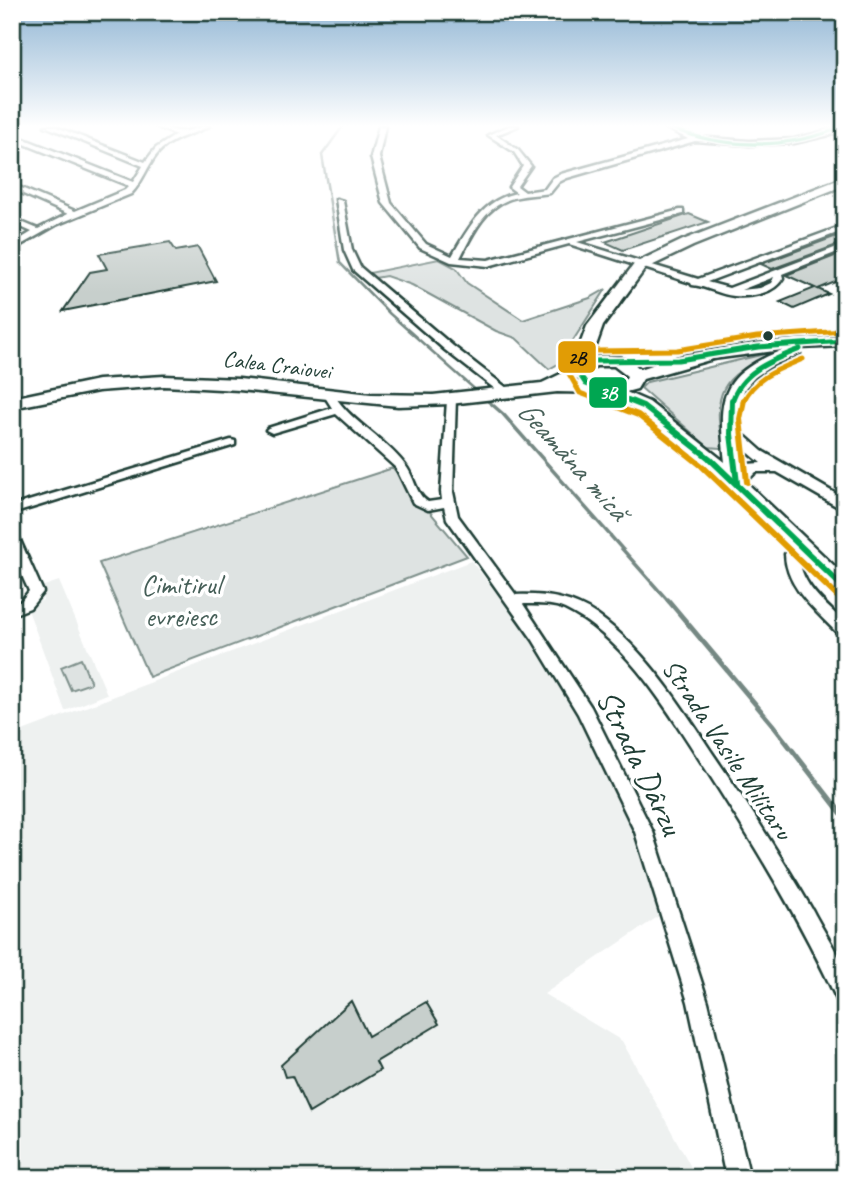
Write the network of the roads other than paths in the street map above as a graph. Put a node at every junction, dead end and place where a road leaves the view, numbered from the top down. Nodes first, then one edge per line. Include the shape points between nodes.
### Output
1 (124, 182) edge
2 (138, 182) edge
3 (381, 182) edge
4 (517, 182) edge
5 (555, 182) edge
6 (844, 182) edge
7 (12, 186) edge
8 (135, 186) junction
9 (524, 195) junction
10 (339, 201) dead end
11 (680, 212) dead end
12 (75, 214) junction
13 (12, 220) edge
14 (845, 227) edge
15 (36, 231) junction
16 (572, 243) junction
17 (845, 246) edge
18 (12, 247) edge
19 (454, 260) junction
20 (640, 266) junction
21 (695, 283) junction
22 (588, 341) junction
23 (838, 341) edge
24 (678, 360) junction
25 (614, 362) junction
26 (580, 369) junction
27 (634, 381) junction
28 (537, 389) junction
29 (600, 389) junction
30 (504, 394) junction
31 (452, 400) junction
32 (12, 403) edge
33 (333, 404) junction
34 (643, 405) junction
35 (272, 430) dead end
36 (730, 430) junction
37 (231, 443) dead end
38 (734, 451) junction
39 (757, 454) junction
40 (709, 458) junction
41 (780, 469) junction
42 (737, 483) junction
43 (449, 502) junction
44 (845, 506) edge
45 (14, 507) edge
46 (12, 538) edge
47 (803, 548) junction
48 (845, 589) edge
49 (512, 600) junction
50 (12, 610) edge
51 (845, 632) edge
52 (845, 995) edge
53 (738, 1178) edge

1 - 8 street
2 - 8 street
3 - 19 street via 387,203 424,246
4 - 9 street via 513,187
5 - 9 street via 547,191
6 - 20 main road
7 - 12 street
8 - 12 street
9 - 19 street via 503,199 483,213
10 - 30 street via 356,268
11 - 16 street
12 - 15 street
13 - 15 street
14 - 21 street
15 - 18 street
16 - 19 street via 488,264
16 - 20 street
17 - 21 street via 777,272 775,285 762,291 743,294
20 - 21 street
20 - 22 main road
22 - 25 main road
22 - 26 main road
23 - 24 main road
23 - 36 main road via 779,356 747,377 730,402
24 - 25 main road
24 - 27 main road
25 - 26 main road via 594,362
25 - 27 main road via 630,368
26 - 28 main road
26 - 29 main road via 581,380
27 - 29 main road
27 - 34 main road
28 - 29 main road
28 - 30 main road, Calea Craiovei
29 - 34 main road
30 - 31 main road, Calea Craiovei
31 - 33 main road, Calea Craiovei
31 - 43 street, Strada Dârzu
32 - 33 main road, Calea Craiovei via 81,388 156,381 212,382
33 - 35 street
33 - 43 street via 400,467 421,504 430,507
34 - 40 main road
36 - 38 main road
36 - 39 street
37 - 45 street
38 - 39 street
38 - 40 street
38 - 42 main road
39 - 41 street
40 - 42 main road
41 - 42 street via 752,467
41 - 44 street
42 - 47 main road
43 - 49 street, Strada Dârzu via 452,516
46 - 50 street via 36,592 25,605
47 - 48 main road
47 - 51 street via 792,554 795,577
49 - 52 street, Strada Vasile Militaru via 568,605 607,632 636,660 743,813 805,914
49 - 53 street, Strada Dârzu via 585,711 644,832 698,1002

